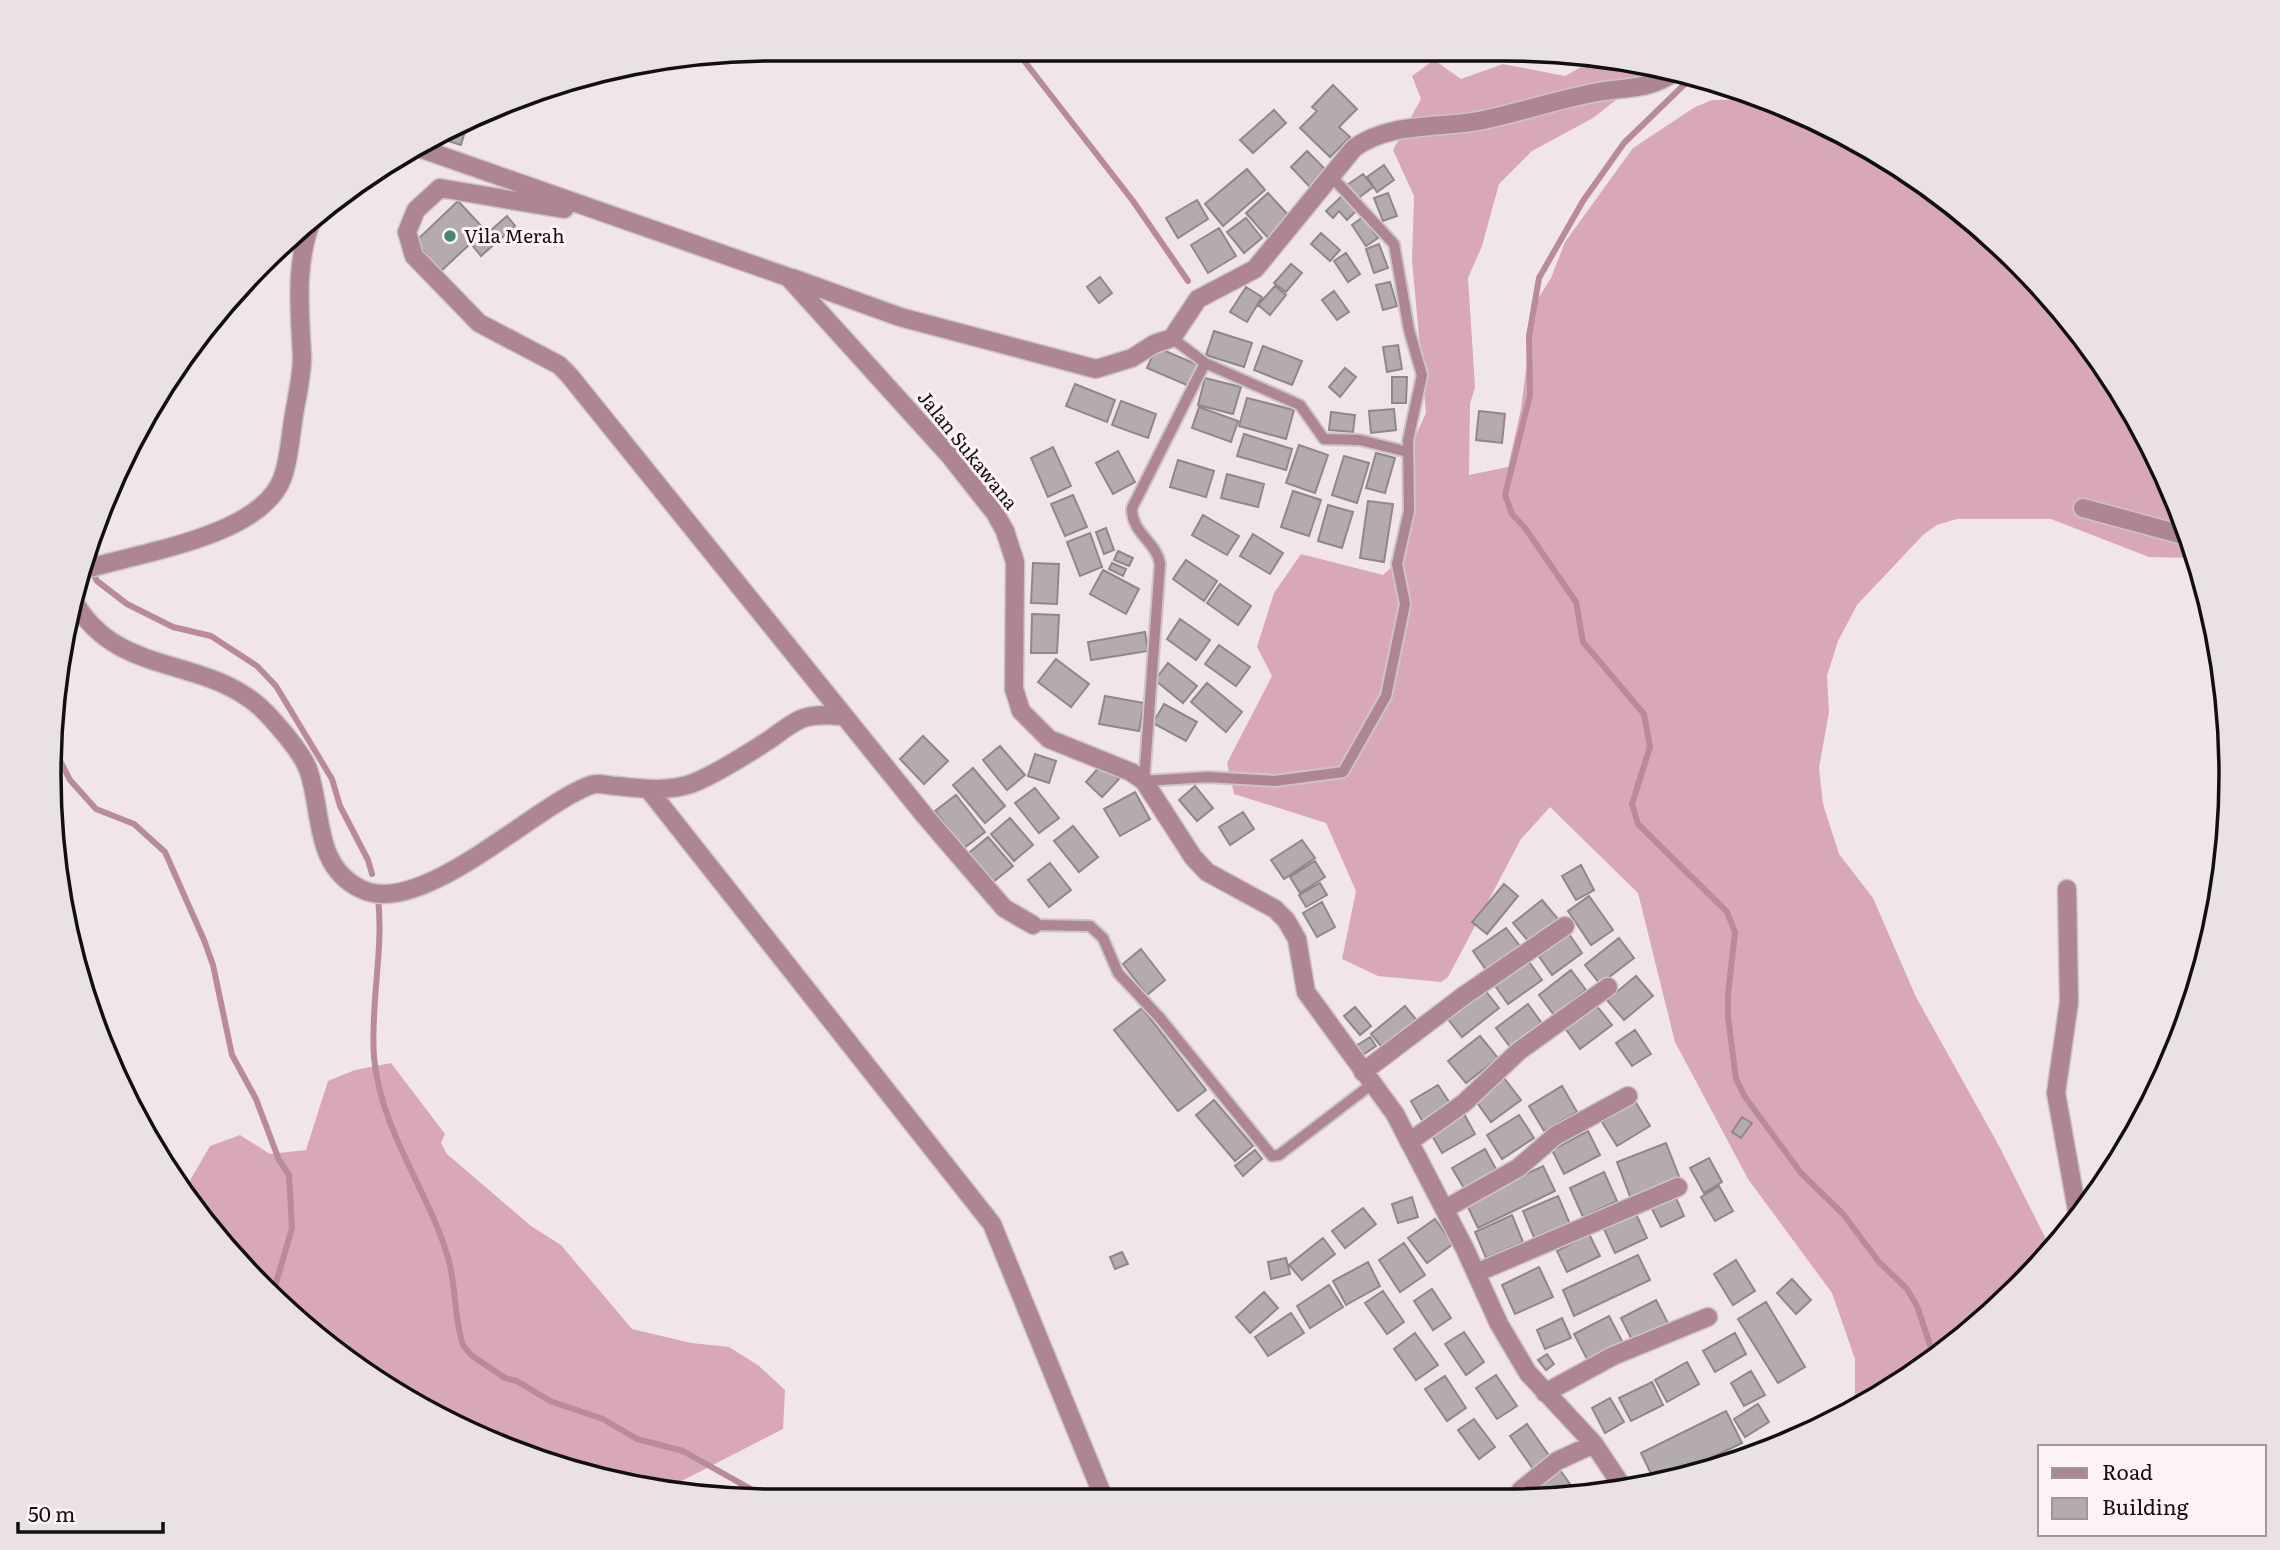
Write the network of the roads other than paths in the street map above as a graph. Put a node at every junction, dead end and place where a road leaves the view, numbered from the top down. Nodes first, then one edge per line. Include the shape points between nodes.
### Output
1 (1662, 79) edge
2 (428, 151) edge
3 (1331, 176) junction
4 (608, 216) junction
5 (305, 237) edge
6 (788, 277) junction
7 (1172, 338) junction
8 (1205, 363) junction
9 (1408, 452) junction
10 (2083, 508) dead end
11 (2176, 533) edge
12 (93, 567) edge
13 (81, 613) edge
14 (842, 716) junction
15 (1144, 781) junction
16 (649, 790) junction
17 (2067, 889) dead end
18 (1033, 925) joint
19 (1565, 926) dead end
20 (1608, 987) dead end
21 (1368, 1078) junction
22 (1628, 1096) dead end
23 (1409, 1142) junction
24 (1678, 1187) dead end
25 (2076, 1203) edge
26 (1445, 1209) junction
27 (1476, 1273) junction
28 (1707, 1317) dead end
29 (1545, 1393) junction
30 (1594, 1444) junction
31 (1618, 1480) edge
32 (1523, 1488) edge
33 (1100, 1489) edge

1 - 3 street via 1481,121 1368,137
2 - 4 street, Jalan Sukawana
3 - 7 street via 1255,269 1198,299
3 - 9 lane via 1394,244 1422,375
4 - 6 street, Jalan Sukawana
4 - 14 street via 440,188 416,210 407,232 414,256 479,323 559,365 599,408
5 - 12 street via 299,283 302,362 286,463 272,496 221,533
6 - 7 street via 900,317 1096,369
6 - 15 street, Jalan Sukawana via 950,456 1005,531 1015,562 1014,689 1021,711 1049,739
7 - 8 lane
8 - 9 lane via 1300,405 1324,439 1360,440
8 - 15 lane via 1132,508 1139,533 1159,556 1160,564
9 - 15 lane via 1409,511 1397,564 1405,604 1386,696 1343,772 1275,781
10 - 11 street
13 - 16 street via 109,642 133,656 223,682 261,708 307,768 329,862 361,889 387,894 430,882 593,784
14 - 16 street via 801,719 693,783
14 - 18 street via 1004,908
15 - 21 street, Jalan Sukawana via 1193,857 1223,882 1275,909 1286,920 1297,939 1306,992
16 - 33 street via 992,1224
17 - 25 street via 2069,1002 2056,1093
18 - 21 lane via 1090,926 1097,932 1118,973 1272,1156 1279,1155
19 - 21 street via 1462,997
20 - 23 street via 1519,1051 1464,1102
21 - 23 street, Jalan Sukawana
22 - 26 street via 1555,1136 1518,1168
23 - 26 street, Jalan Sukawana
24 - 27 street
26 - 27 street, Jalan Sukawana
27 - 29 street, Jalan Sukawana via 1499,1324
28 - 29 street via 1613,1356
29 - 30 street, Jalan Sukawana
30 - 31 street, Jalan Sukawana
30 - 32 street via 1557,1461

